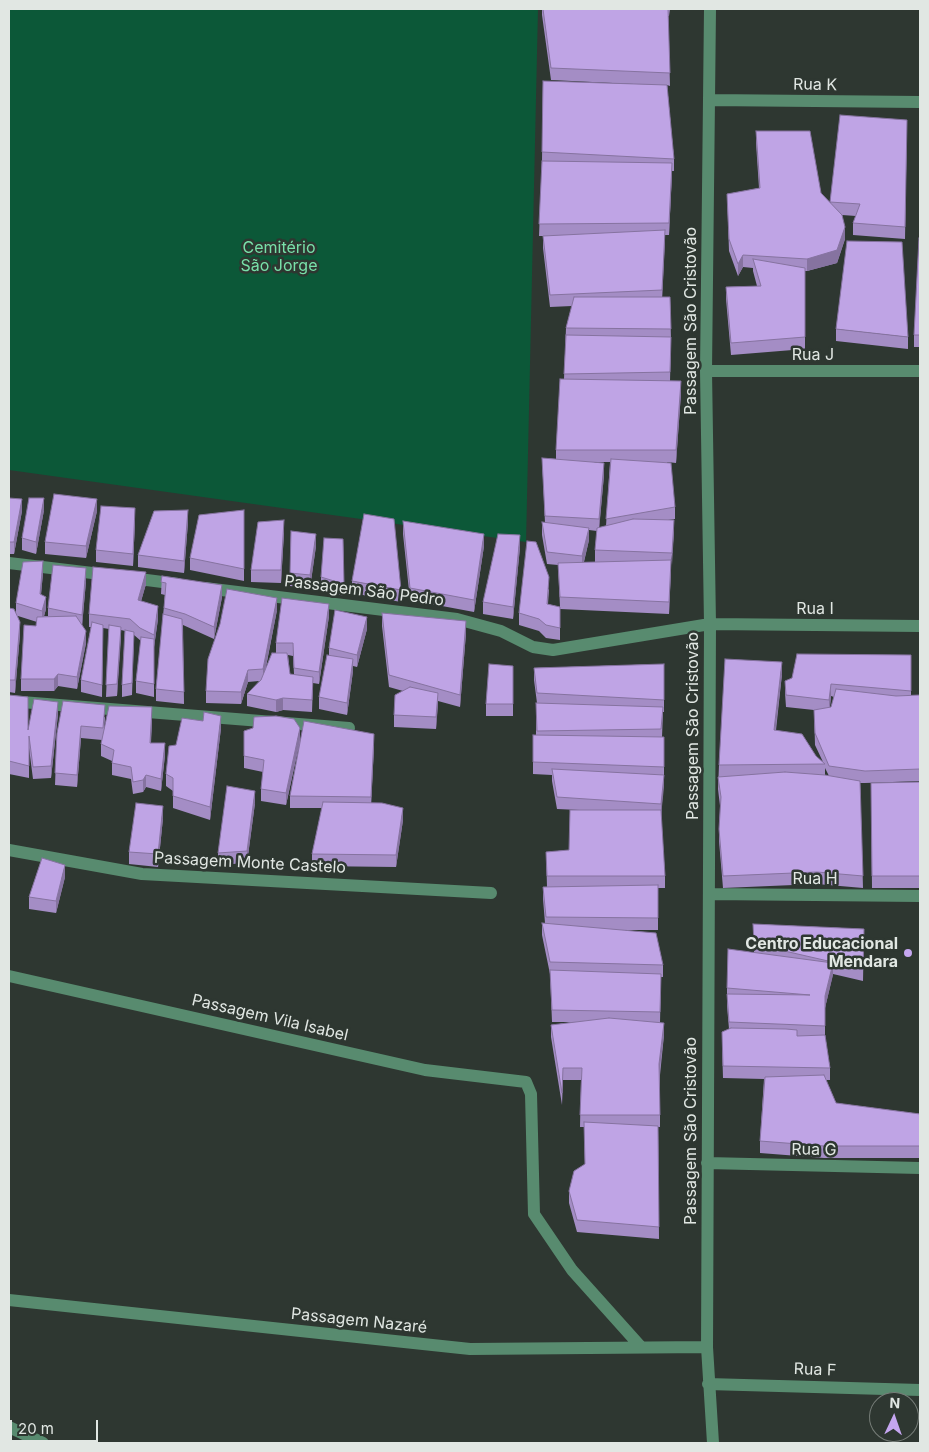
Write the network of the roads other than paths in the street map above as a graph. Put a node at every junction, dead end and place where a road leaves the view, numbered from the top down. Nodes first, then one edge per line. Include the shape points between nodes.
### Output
1 (710, 9) edge
2 (709, 100) junction
3 (920, 102) edge
4 (920, 371) edge
5 (706, 372) junction
6 (9, 563) edge
7 (710, 624) junction
8 (920, 626) edge
9 (9, 702) edge
10 (349, 728) edge
11 (9, 850) edge
12 (491, 893) dead end
13 (709, 894) junction
14 (920, 896) edge
15 (9, 976) edge
16 (707, 1163) junction
17 (920, 1168) edge
18 (9, 1300) edge
19 (641, 1347) junction
20 (707, 1347) junction
21 (708, 1384) junction
22 (920, 1390) edge
23 (9, 1427) edge
24 (43, 1443) edge
25 (712, 1443) edge

1 - 2 street, Passagem São Cristovão
2 - 3 street, Rua K
2 - 5 street, Passagem São Cristovão
4 - 5 street, Rua J
5 - 7 street, Passagem São Cristovão
6 - 7 street, Passagem São Pedro via 457,619 501,631 533,647 553,650
7 - 8 street, Rua I
7 - 13 street, Passagem São Cristovão
9 - 10 street
11 - 12 street, Passagem Monte Castelo via 142,874
13 - 14 street, Rua H
13 - 16 street, Passagem São Cristovão
15 - 19 street, Passagem Vila Isabel via 425,1070 526,1082 531,1094 534,1214 572,1270
16 - 17 street, Rua G
16 - 20 street, Passagem São Cristovão
18 - 19 street, Passagem Nazaré via 470,1349
19 - 20 street, Passagem Nazaré
20 - 21 street, Passagem São Cristovão
21 - 22 street, Rua F
21 - 25 street, Passagem São Cristovão
23 - 24 street

